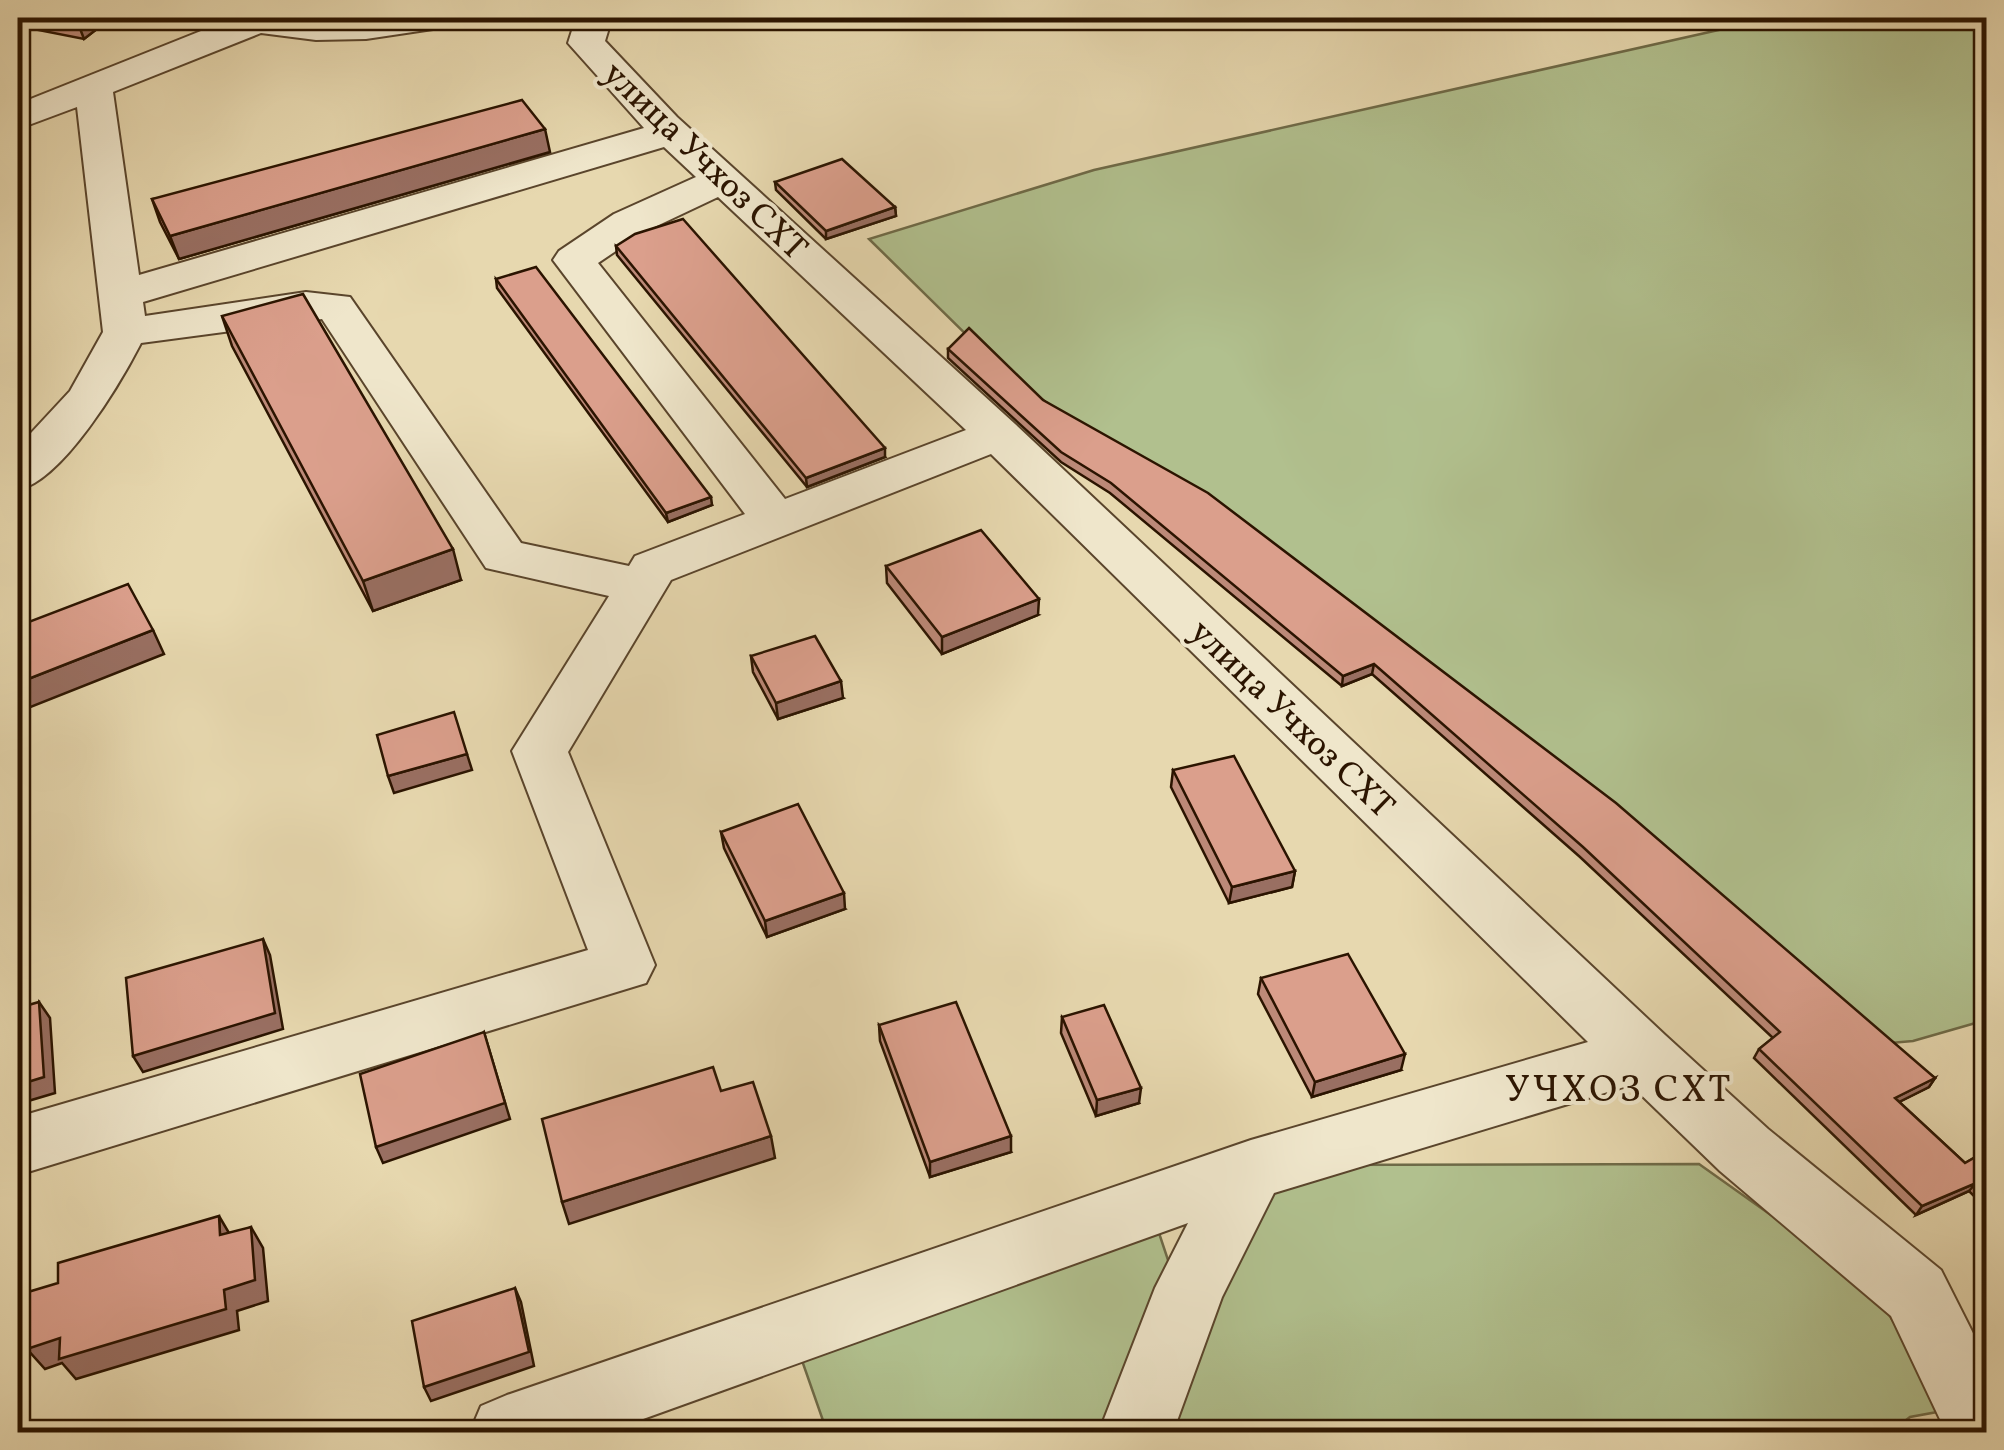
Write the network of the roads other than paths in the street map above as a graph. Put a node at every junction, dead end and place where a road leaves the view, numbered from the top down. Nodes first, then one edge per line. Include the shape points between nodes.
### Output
1 (440, 18) edge
2 (594, 18) edge
3 (254, 19) edge
4 (93, 84) junction
5 (18, 117) edge
6 (670, 132) junction
7 (723, 180) junction
8 (124, 313) junction
9 (90, 398) junction
10 (18, 414) edge
11 (998, 434) junction
12 (18, 475) edge
13 (776, 520) junction
14 (642, 586) junction
15 (1642, 1054) junction
16 (18, 1146) edge
17 (1251, 1170) junction
18 (1968, 1355) edge
19 (507, 1432) edge
20 (1136, 1432) edge
21 (1984, 1432) edge

1 - 3 street via 339,30
2 - 6 street, улица Учхоз СХТ via 586,44
3 - 4 street
4 - 5 street
4 - 8 street
6 - 7 street, улица Учхоз СХТ
6 - 8 street
7 - 11 street, улица Учхоз СХТ
7 - 13 street via 629,223 574,260
8 - 9 street
8 - 14 street via 335,306 504,556
9 - 10 street
9 - 12 street
11 - 13 street
11 - 15 street, улица Учхоз СХТ
13 - 14 street via 653,568
14 - 16 street via 540,751 624,965
15 - 17 street
15 - 18 street, улица Учхоз СХТ via 1744,1150 1916,1293
17 - 19 street
17 - 20 street via 1190,1288
18 - 21 street, улица Учхоз СХТ

